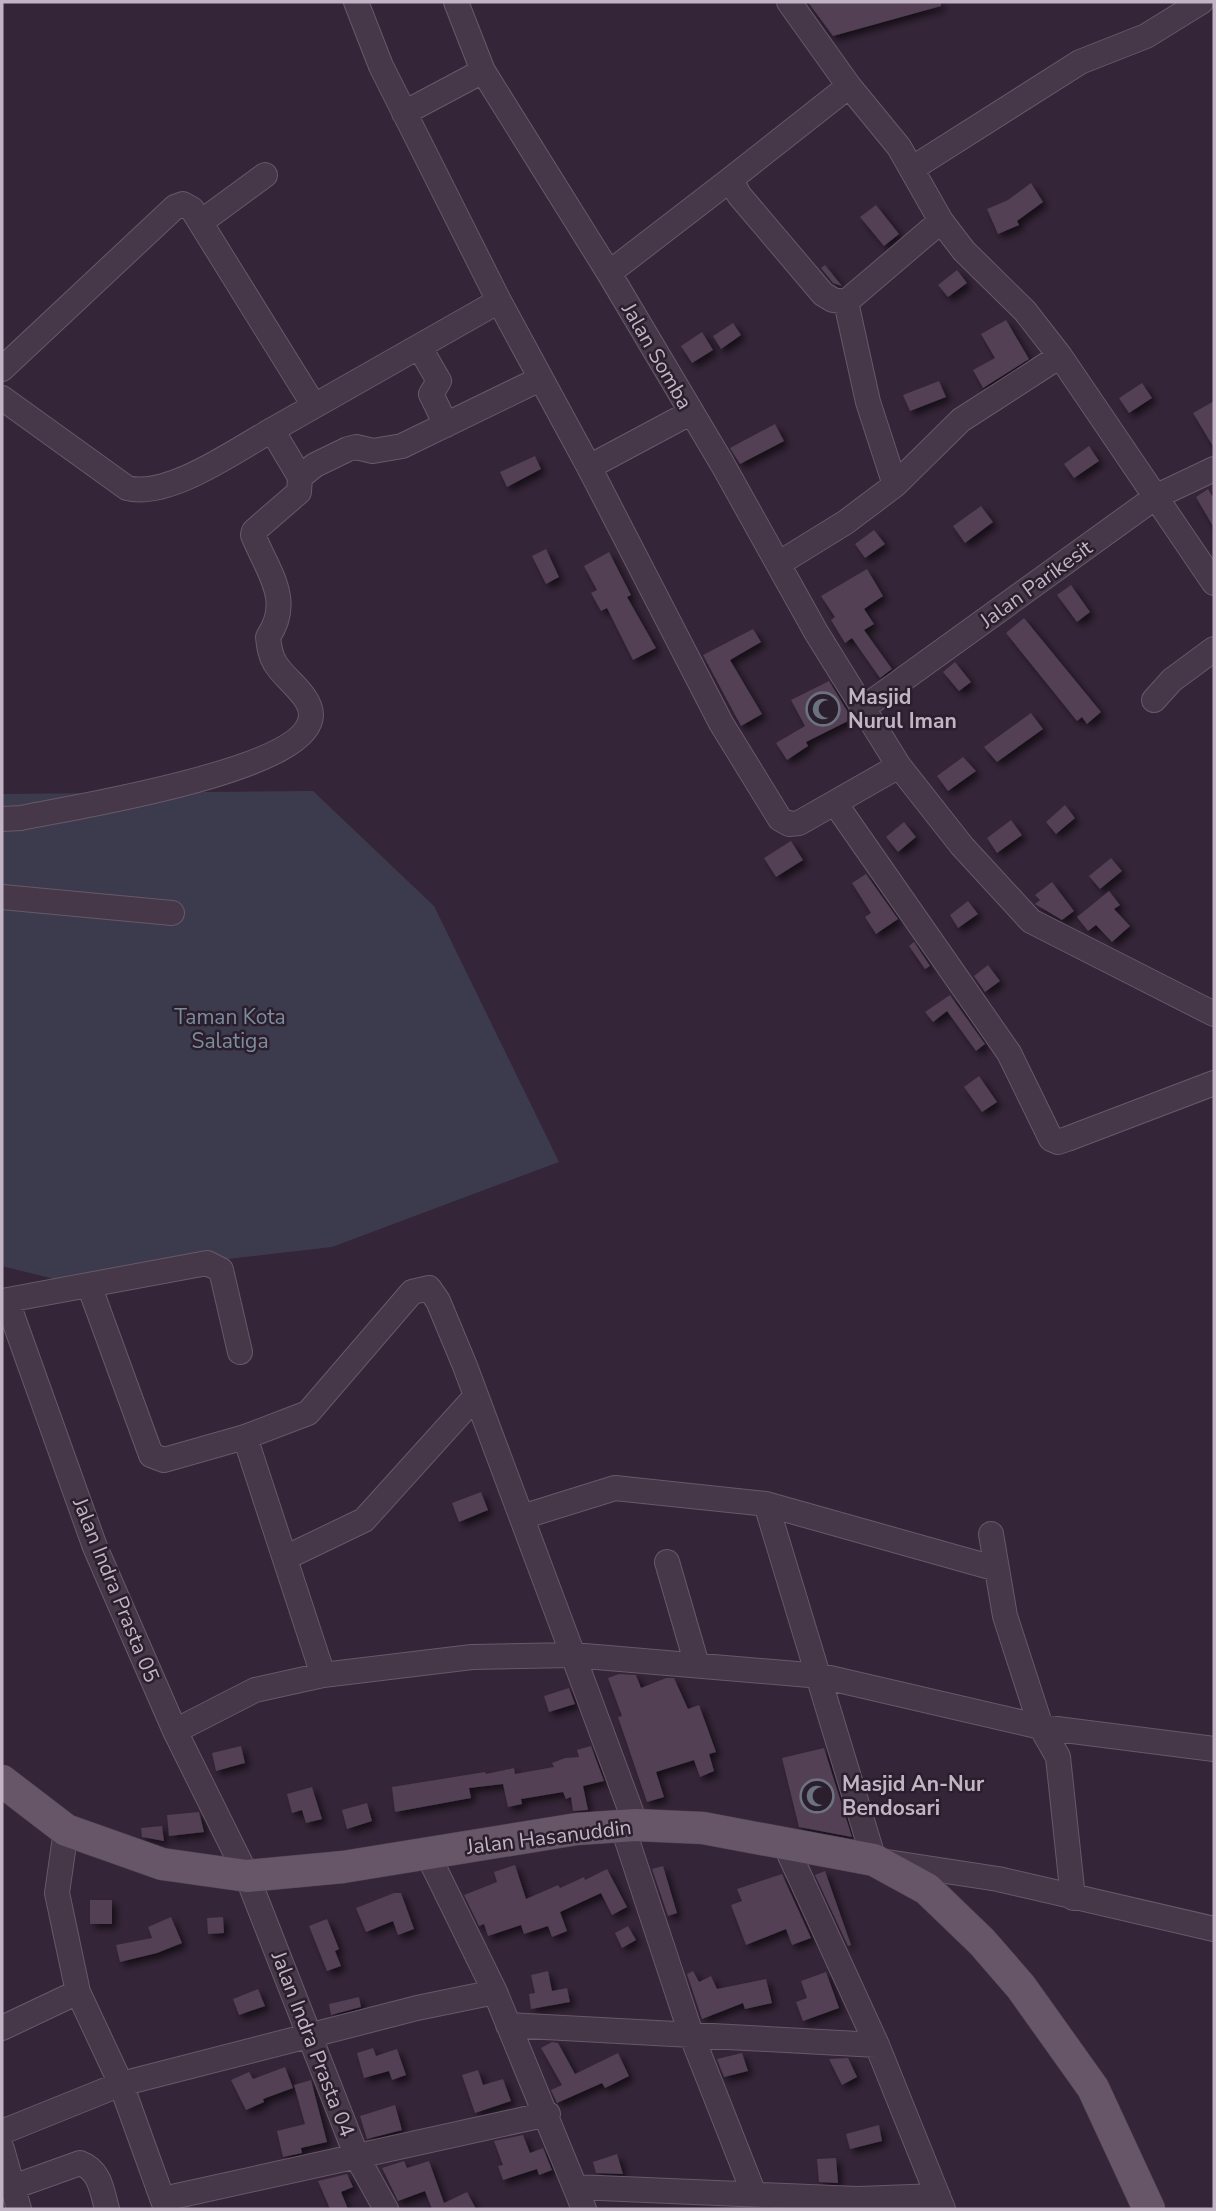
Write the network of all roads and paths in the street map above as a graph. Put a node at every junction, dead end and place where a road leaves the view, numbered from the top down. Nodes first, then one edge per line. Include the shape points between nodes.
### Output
1 (356, 2) edge
2 (456, 2) edge
3 (789, 2) edge
4 (1201, 2) edge
5 (483, 71) junction
6 (849, 86) junction
7 (404, 113) junction
8 (913, 168) junction
9 (265, 175) dead end
10 (731, 179) junction
11 (941, 221) junction
12 (201, 222) junction
13 (608, 273) junction
14 (499, 301) junction
15 (846, 302) junction
16 (420, 348) junction
17 (1060, 356) junction
18 (2, 369) edge
19 (540, 379) junction
20 (2, 398) edge
21 (313, 404) junction
22 (690, 413) junction
23 (446, 425) junction
24 (272, 430) junction
25 (589, 467) junction
26 (1214, 469) edge
27 (300, 477) junction
28 (895, 485) junction
29 (1157, 496) junction
30 (778, 564) junction
31 (1214, 583) edge
32 (1214, 649) edge
33 (1154, 700) dead end
34 (862, 709) junction
35 (899, 766) junction
36 (835, 803) junction
37 (2, 819) edge
38 (2, 897) edge
39 (172, 913) dead end
40 (1214, 1014) edge
41 (1214, 1083) edge
42 (89, 1285) junction
43 (4, 1301) edge
44 (240, 1352) dead end
45 (476, 1396) junction
46 (245, 1437) junction
47 (766, 1504) junction
48 (522, 1517) junction
49 (991, 1534) dead end
50 (285, 1558) junction
51 (667, 1562) dead end
52 (997, 1569) junction
53 (573, 1655) junction
54 (697, 1665) junction
55 (323, 1675) junction
56 (821, 1676) junction
57 (1041, 1727) junction
58 (175, 1731) junction
59 (1214, 1749) edge
60 (2, 1781) edge
61 (629, 1825) junction
62 (66, 1830) junction
63 (783, 1840) junction
64 (427, 1853) junction
65 (874, 1860) junction
66 (247, 1876) junction
67 (1073, 1898) junction
68 (1214, 1928) edge
69 (78, 1992) junction
70 (495, 1992) junction
71 (508, 2025) junction
72 (2, 2028) edge
73 (691, 2034) junction
74 (312, 2037) junction
75 (877, 2045) junction
76 (121, 2084) junction
77 (548, 2114) junction
78 (2, 2132) edge
79 (2, 2149) edge
80 (357, 2157) junction
81 (16, 2198) edge
82 (580, 2198) edge
83 (757, 2202) edge
84 (940, 2203) edge
85 (165, 2204) edge
86 (107, 2209) edge
87 (386, 2209) edge
88 (1149, 2209) edge

1 - 7 street
2 - 5 street, Jalan Somba
3 - 6 street
4 - 8 street via 1146,36 1080,61
5 - 7 street
5 - 13 street, Jalan Somba
6 - 8 street
6 - 10 street
7 - 14 street
8 - 11 street
9 - 12 street
10 - 13 street
10 - 15 street via 823,294
11 - 15 street
11 - 17 street via 976,265 1025,311
12 - 18 street via 192,209 183,204 175,207
12 - 21 street
13 - 22 street, Jalan Somba
14 - 16 street
14 - 19 street
15 - 28 street via 868,402
16 - 21 street
16 - 23 street via 439,381 431,394
17 - 28 street via 961,420
17 - 29 street
19 - 23 street
19 - 25 street
20 - 24 street via 127,488 139,491 177,481
21 - 24 street
22 - 25 street
22 - 30 street, Jalan Somba
23 - 27 street via 389,450 348,449
24 - 27 street
25 - 36 street via 721,723 780,819 799,823
26 - 29 street, Jalan Parikesit
27 - 37 street via 299,492 253,535 281,603 268,637 273,660 310,708 305,730 259,760 218,775
28 - 30 street
29 - 31 street
29 - 34 street, Jalan Parikesit
30 - 34 street, Jalan Somba
32 - 33 street via 1172,680
34 - 35 street, Jalan Somba
35 - 36 street
35 - 40 street, Jalan Somba via 962,846 1031,921
36 - 41 street via 1009,1053 1051,1139 1067,1139
38 - 39 street
42 - 43 street
42 - 44 street via 215,1264 221,1270
42 - 46 street via 151,1455 164,1460
43 - 58 street, Jalan Indra Prasta 05 via 95,1548
45 - 46 street via 429,1288 412,1292 308,1413
45 - 48 street
45 - 50 street via 364,1520
46 - 50 street
47 - 48 street via 615,1488
47 - 52 street
47 - 56 street
48 - 53 street
49 - 52 street
50 - 55 street
51 - 54 street
52 - 57 street via 1006,1616
53 - 54 street
53 - 55 street via 472,1657
53 - 61 street
54 - 56 street
55 - 58 street via 255,1690
56 - 57 street
56 - 65 street
57 - 59 street
57 - 67 street via 1058,1757
58 - 66 street, Jalan Indra Prasta 05
60 - 62 main road, Jalan Hasanuddin
61 - 63 main road, Jalan Hasanuddin via 704,1828
61 - 64 main road, Jalan Hasanuddin
61 - 73 street
62 - 66 main road, Jalan Hasanuddin via 162,1864
62 - 69 street via 57,1893
63 - 65 main road, Jalan Hasanuddin
63 - 75 street
64 - 66 main road, Jalan Hasanuddin
64 - 70 street
65 - 67 street via 998,1880
65 - 88 main road, Jalan Hasanuddin via 927,1889 982,1942 1029,1998 1093,2088
66 - 74 street, Jalan Indra Prasta 04
67 - 68 street
69 - 72 street
69 - 76 street
70 - 71 street
70 - 74 street
71 - 73 street
71 - 77 street
73 - 75 street
73 - 83 street
74 - 76 street
74 - 80 street, Jalan Indra Prasta 04
75 - 84 street
76 - 78 street
76 - 85 street
77 - 80 street
77 - 82 street
79 - 81 street
80 - 85 street
80 - 87 street, Jalan Indra Prasta 04
81 - 86 street via 80,2163 97,2176
82 - 83 street
83 - 84 street via 858,2199

